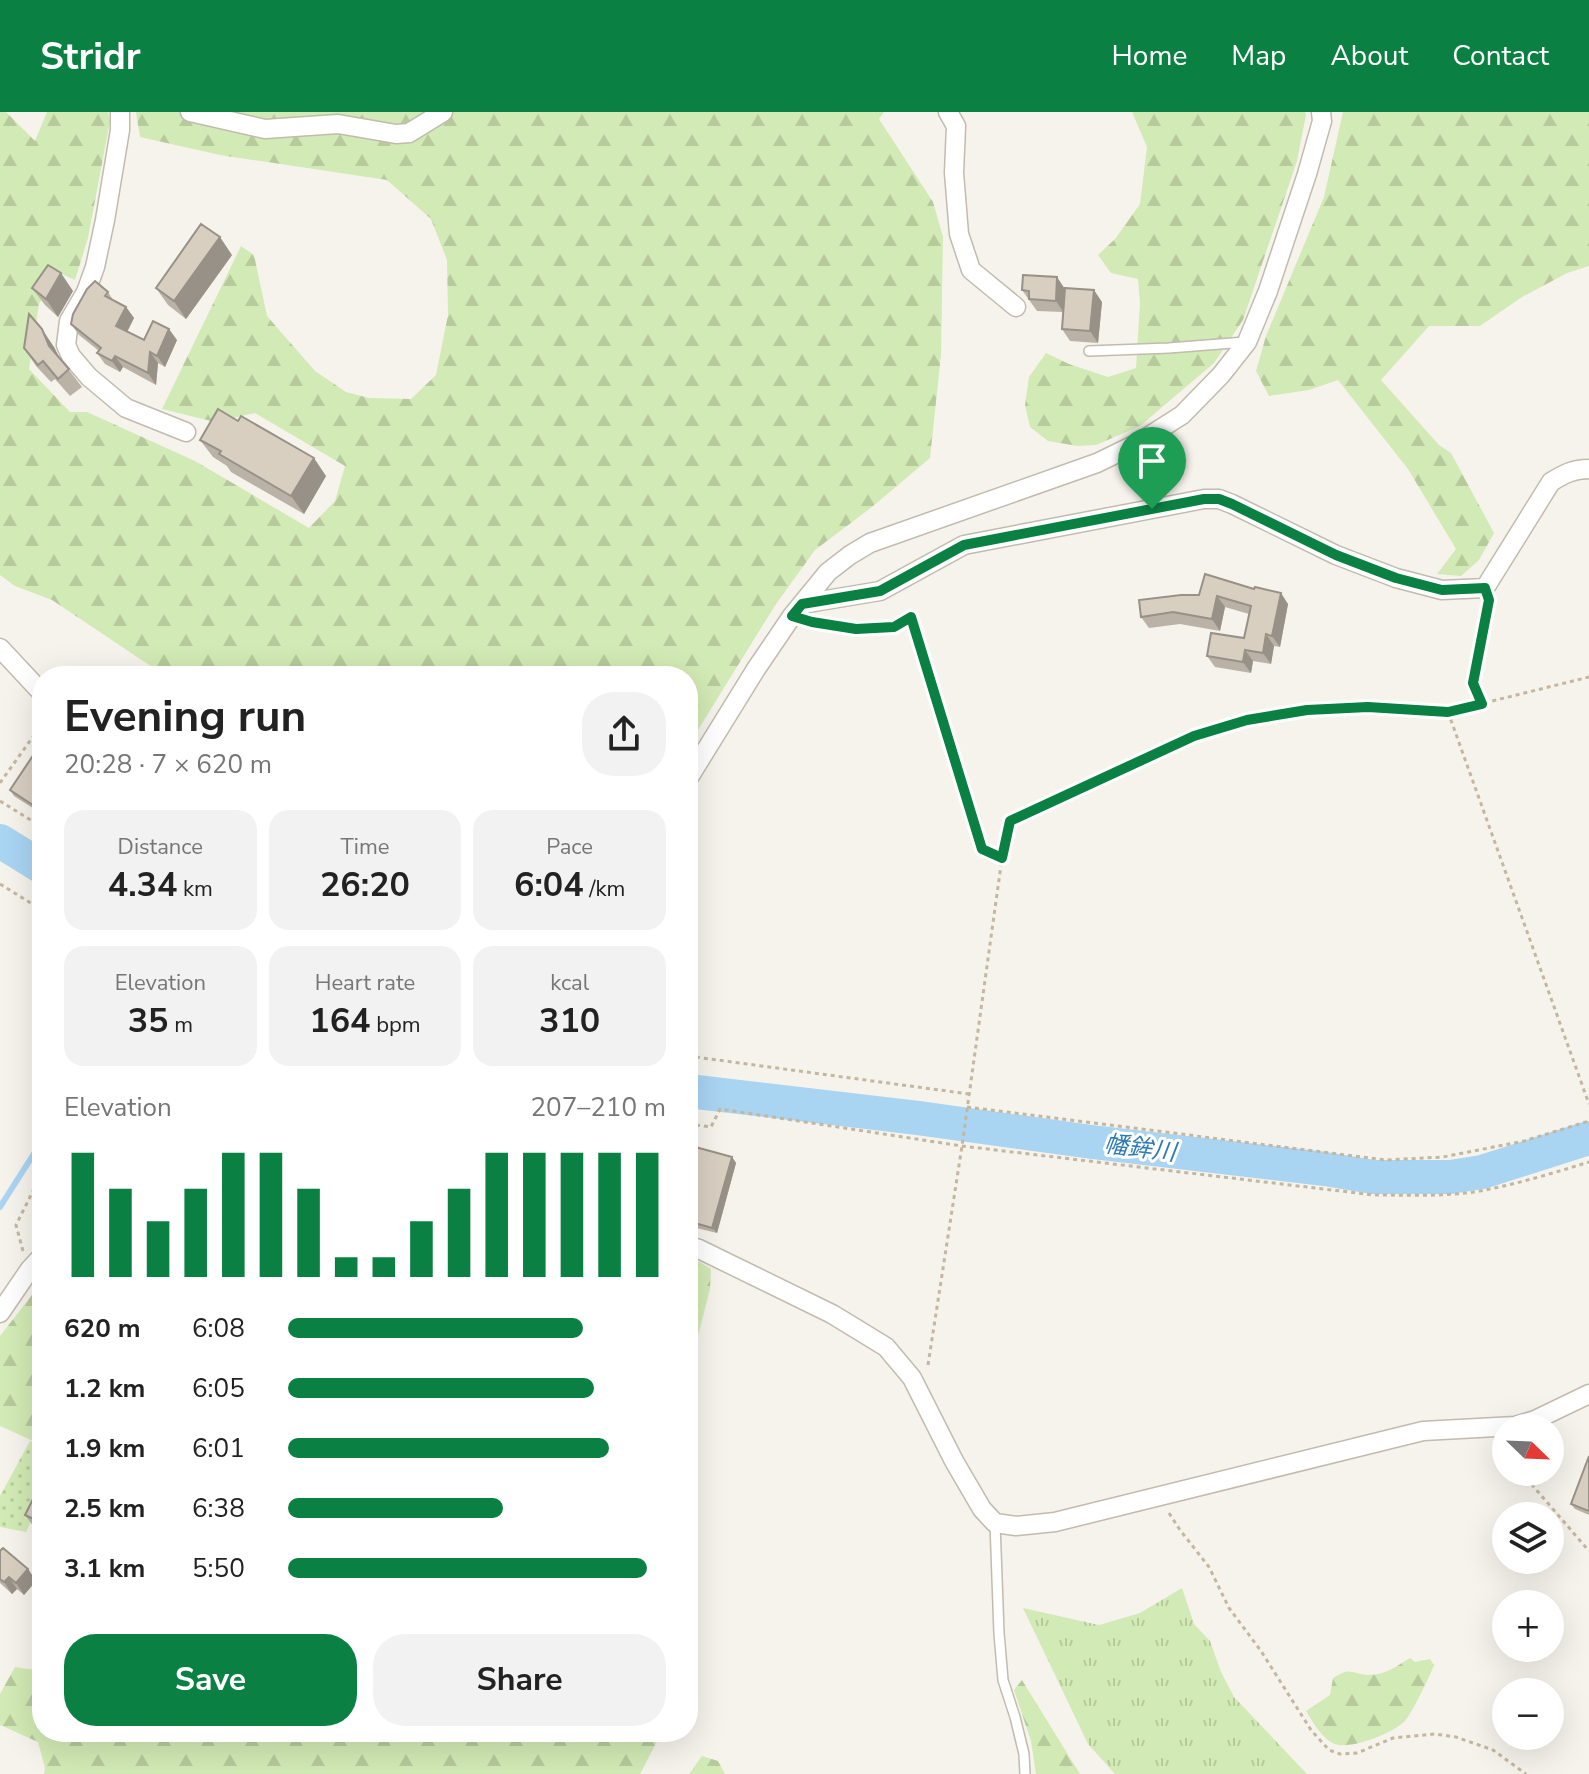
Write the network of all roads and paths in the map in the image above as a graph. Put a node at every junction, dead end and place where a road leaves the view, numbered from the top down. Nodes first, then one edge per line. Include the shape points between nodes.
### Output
1 (120, 112) edge
2 (190, 112) edge
3 (443, 112) edge
4 (948, 112) edge
5 (1321, 112) edge
6 (1016, 307) dead end
7 (1247, 342) junction
8 (1089, 351) dead end
9 (186, 432) dead end
10 (1589, 469) edge
11 (1485, 588) junction
12 (797, 610) junction
13 (0, 648) edge
14 (1589, 677) edge
15 (32, 682) edge
16 (1482, 704) junction
17 (1448, 712) junction
18 (32, 738) edge
19 (698, 763) edge
20 (0, 783) edge
21 (0, 801) edge
22 (32, 821) edge
23 (1002, 858) junction
24 (0, 884) edge
25 (32, 904) edge
26 (698, 1057) edge
27 (969, 1094) junction
28 (1589, 1104) edge
29 (967, 1107) junction
30 (1589, 1121) edge
31 (698, 1125) edge
32 (962, 1146) junction
33 (1589, 1162) edge
34 (32, 1193) edge
35 (698, 1249) edge
36 (32, 1258) edge
37 (32, 1268) edge
38 (0, 1313) edge
39 (928, 1366) dead end
40 (1589, 1394) edge
41 (1533, 1486) edge
42 (1159, 1496) junction
43 (995, 1523) junction
44 (1589, 1551) edge
45 (1025, 1774) edge
46 (1526, 1774) edge

1 - 9 street via 95,267 69,321 66,345 89,377 126,408
2 - 3 street via 265,129 338,124 396,134 409,133
4 - 6 street via 956,126 959,234 971,270
5 - 7 street via 1307,174
7 - 8 lane
7 - 12 street via 1182,415 1138,443 1097,463 870,543 828,572
10 - 11 street via 1551,482
11 - 12 street via 1442,590 1396,578 1232,504 1204,499 964,545 880,591
11 - 16 path via 1489,600 1473,683
12 - 19 street
12 - 23 path via 812,622 856,629 894,627 911,617 982,849
13 - 15 street
14 - 16 path
16 - 17 path
17 - 23 path via 1307,710 1194,736 1010,821
17 - 28 path
18 - 20 path
21 - 22 path
23 - 27 path
24 - 25 path
26 - 27 path
27 - 29 path
29 - 30 path via 1386,1160 1443,1157
29 - 32 path
31 - 32 path via 711,1127 720,1109
32 - 33 path via 1374,1195 1480,1191
32 - 39 path
34 - 36 path via 16,1225 20,1245
35 - 43 street via 832,1314 886,1347 912,1378 954,1461
37 - 38 street
40 - 42 street via 1515,1426 1423,1431
41 - 44 path
42 - 43 street via 1055,1522
42 - 46 path via 1209,1567 1229,1608 1329,1750 1357,1753 1393,1738 1435,1734 1493,1750
43 - 45 lane via 1003,1680

